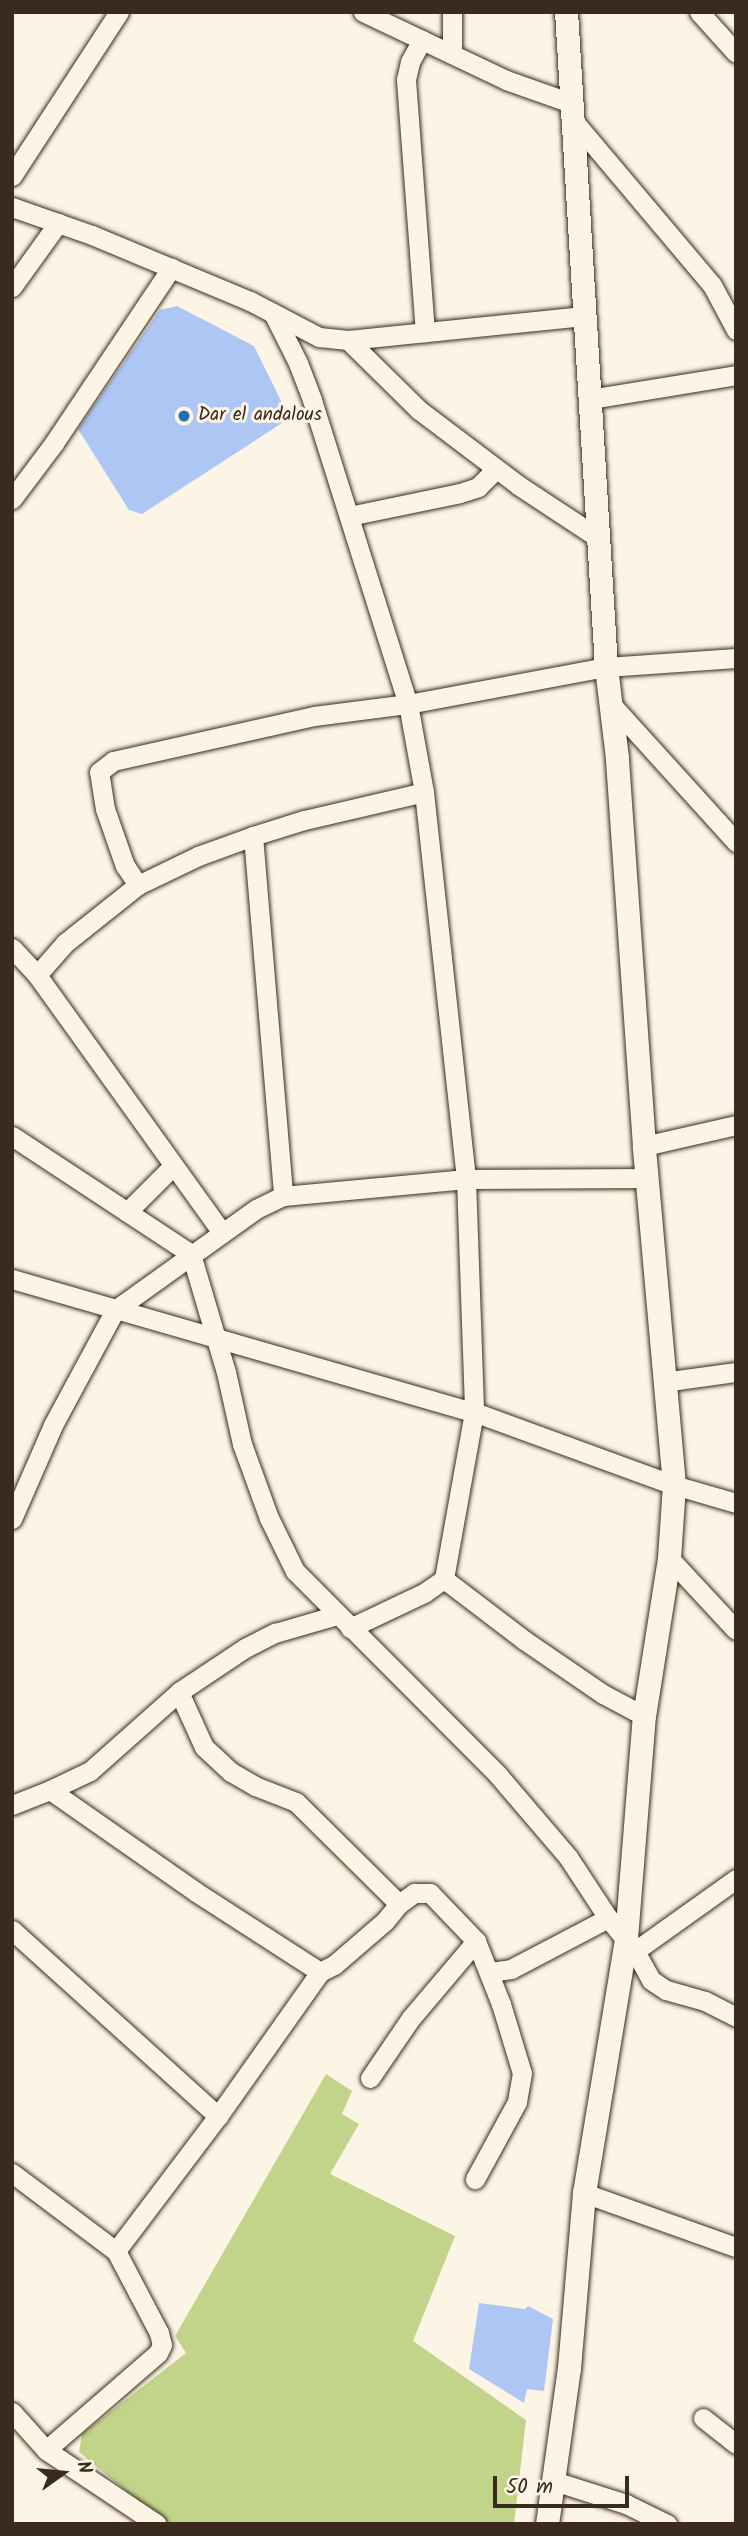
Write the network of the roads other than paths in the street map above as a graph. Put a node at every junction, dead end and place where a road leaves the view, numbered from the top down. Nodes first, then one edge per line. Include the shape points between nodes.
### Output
1 (119, 12) edge
2 (363, 12) edge
3 (452, 12) edge
4 (566, 12) edge
5 (699, 12) edge
6 (422, 40) junction
7 (736, 52) edge
8 (452, 54) junction
9 (571, 111) junction
10 (12, 176) edge
11 (12, 207) edge
12 (58, 223) junction
13 (171, 268) junction
14 (12, 287) edge
15 (273, 313) junction
16 (584, 316) junction
17 (736, 330) edge
18 (425, 332) junction
19 (348, 340) junction
20 (736, 375) edge
21 (590, 399) junction
22 (496, 469) junction
23 (12, 499) edge
24 (349, 516) junction
25 (597, 537) junction
26 (736, 658) edge
27 (606, 667) junction
28 (610, 703) junction
29 (408, 704) junction
30 (424, 792) junction
31 (253, 836) junction
32 (736, 842) edge
33 (138, 885) junction
34 (12, 948) edge
35 (37, 975) junction
36 (736, 1125) edge
37 (12, 1136) edge
38 (644, 1146) junction
39 (172, 1167) junction
40 (648, 1178) junction
41 (466, 1179) junction
42 (283, 1196) junction
43 (127, 1212) junction
44 (222, 1232) junction
45 (191, 1254) junction
46 (12, 1279) edge
47 (115, 1310) junction
48 (214, 1336) junction
49 (736, 1372) edge
50 (663, 1382) junction
51 (474, 1412) junction
52 (674, 1485) junction
53 (736, 1503) edge
54 (12, 1519) edge
55 (669, 1558) junction
56 (444, 1579) junction
57 (343, 1621) junction
58 (736, 1630) edge
59 (179, 1692) junction
60 (644, 1716) junction
61 (50, 1790) junction
62 (12, 1805) edge
63 (736, 1879) edge
64 (399, 1904) junction
65 (608, 1918) junction
66 (12, 1930) edge
67 (476, 1941) junction
68 (631, 1944) junction
69 (320, 1972) junction
70 (490, 1972) junction
71 (736, 2017) edge
72 (370, 2078) dead end
73 (218, 2116) junction
74 (12, 2173) edge
75 (475, 2179) dead end
76 (584, 2193) junction
77 (736, 2247) edge
78 (116, 2251) junction
79 (12, 2412) edge
80 (703, 2418) dead end
81 (736, 2444) edge
82 (46, 2450) junction
83 (554, 2481) junction
84 (157, 2524) edge
85 (547, 2524) edge
86 (667, 2524) edge

1 - 10 street
2 - 6 street
3 - 8 street
4 - 9 street
5 - 7 street
6 - 8 street
6 - 18 street via 406,80
8 - 9 street
9 - 16 street
9 - 17 street via 712,285
11 - 12 street
12 - 13 street
12 - 14 street
13 - 15 street
13 - 23 street
15 - 19 street via 319,337
15 - 24 street via 303,375
16 - 18 street
16 - 21 street
18 - 19 street
19 - 22 street via 419,410
20 - 21 street
21 - 25 street
22 - 24 street via 478,487 460,493
22 - 25 street
24 - 29 street
25 - 27 street
26 - 27 street
27 - 28 street
27 - 29 street
28 - 32 street
28 - 38 street
29 - 30 street
29 - 33 street via 314,716 113,761 99,772 105,809 125,866
30 - 31 street
30 - 41 street
31 - 33 street
31 - 42 street
33 - 35 street via 65,943
34 - 35 street
35 - 39 street
36 - 38 street
37 - 43 street
38 - 40 street
39 - 43 street
39 - 44 street
40 - 41 street
40 - 50 street
41 - 42 street
41 - 51 street
42 - 44 street
43 - 45 street
44 - 45 street
45 - 47 street
45 - 48 street
46 - 47 street
47 - 48 street
47 - 54 street via 53,1425
48 - 51 street
48 - 57 street via 242,1444 269,1518 295,1571
49 - 50 street
50 - 52 street
51 - 52 street
51 - 56 street
52 - 53 street
52 - 55 street
55 - 58 street
55 - 60 street
56 - 57 street via 424,1593
56 - 60 street via 603,1694
57 - 59 street via 275,1633
57 - 65 street via 498,1775 568,1857
59 - 61 street via 90,1771
59 - 64 street via 204,1747 231,1772 296,1802
60 - 68 street
61 - 62 street
61 - 69 street
63 - 68 street
64 - 67 street via 414,1893 430,1893
64 - 69 street via 385,1922
65 - 68 street
65 - 70 street via 511,1969
66 - 73 street
67 - 70 street
67 - 72 street via 411,2018
68 - 71 street via 658,1985
68 - 76 street
69 - 73 street
70 - 75 street via 515,2045 521,2090
73 - 78 street
74 - 78 street
76 - 77 street
76 - 83 street
78 - 82 street via 162,2345
79 - 82 street
80 - 81 street
82 - 84 street
83 - 85 street
83 - 86 street via 626,2504

